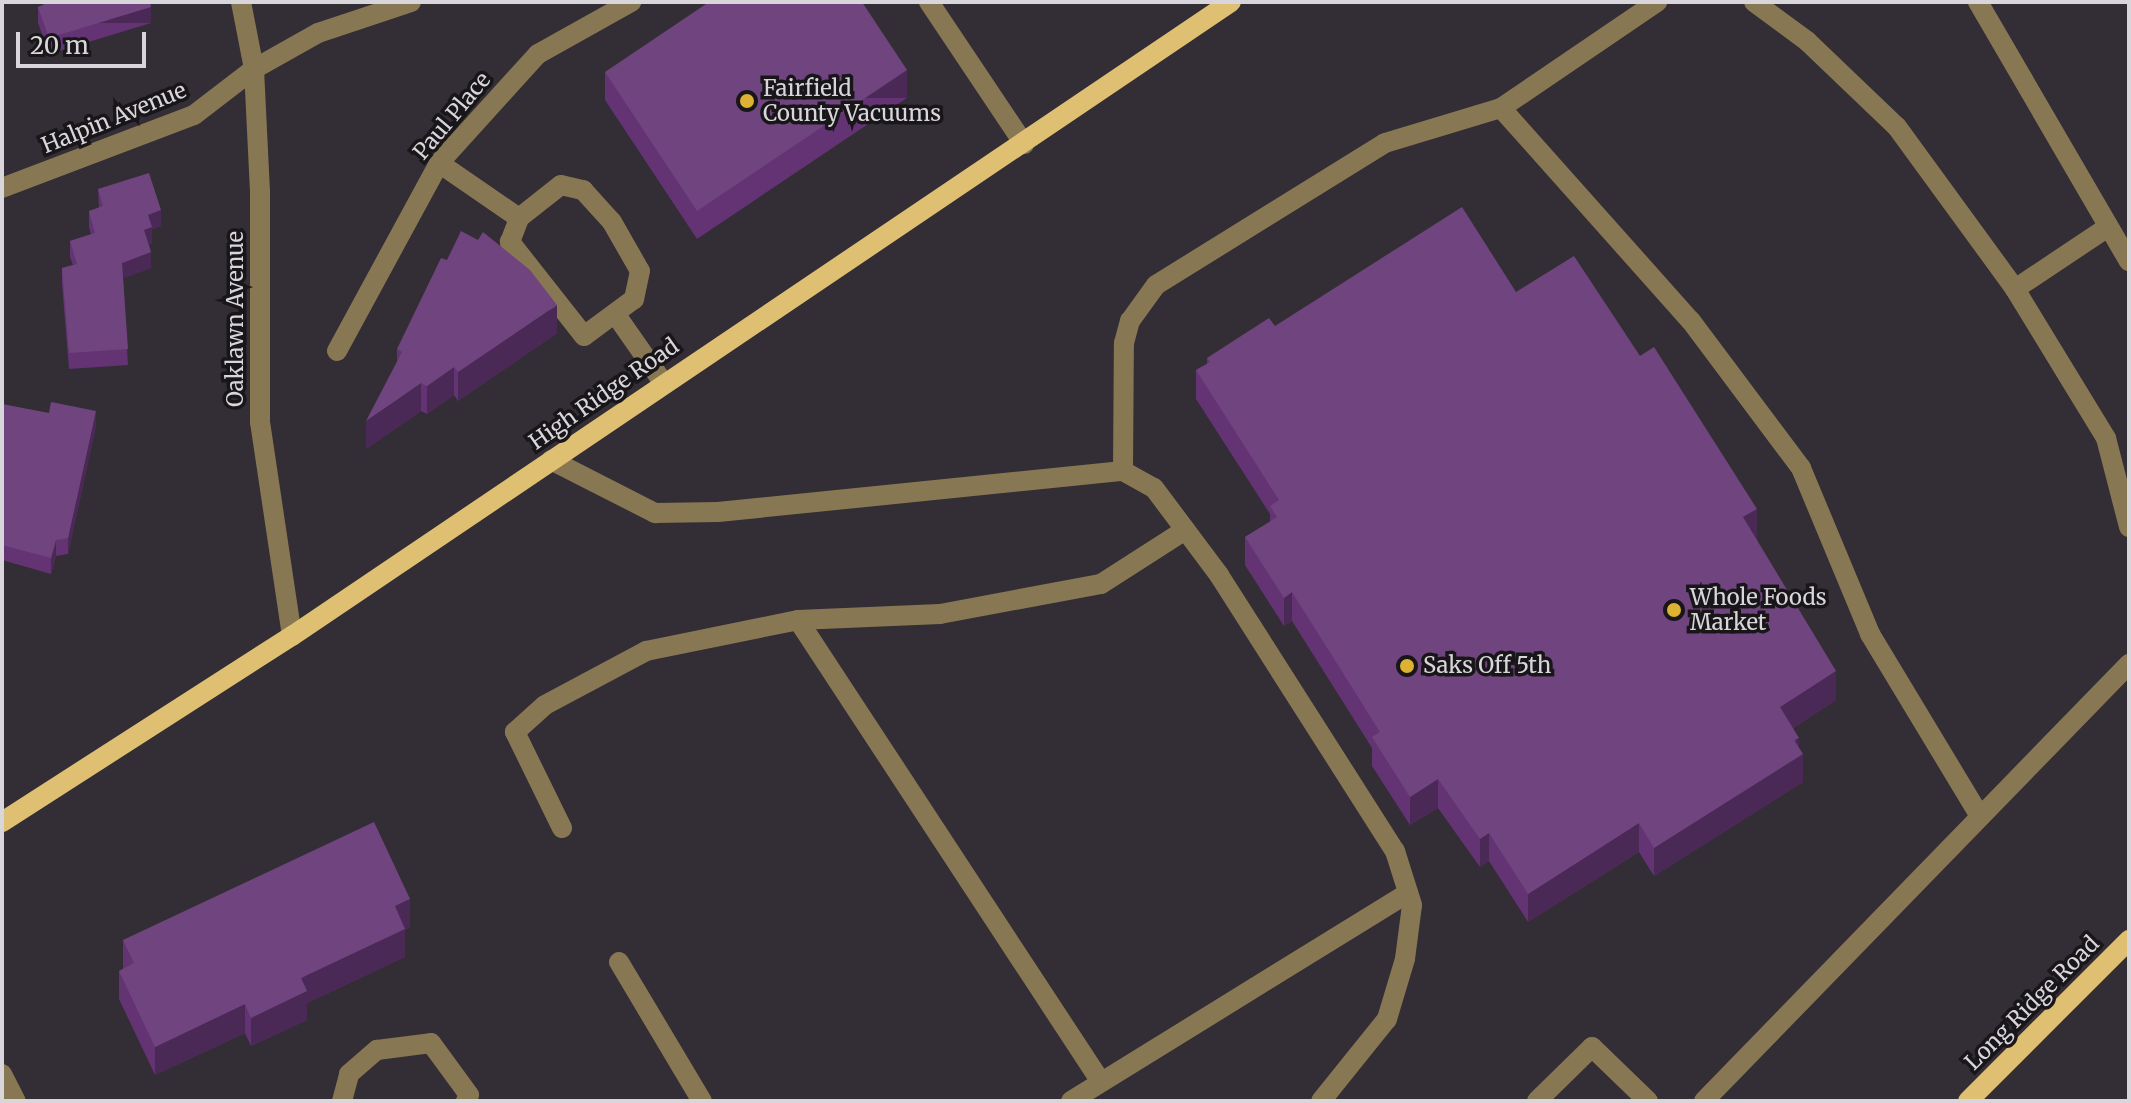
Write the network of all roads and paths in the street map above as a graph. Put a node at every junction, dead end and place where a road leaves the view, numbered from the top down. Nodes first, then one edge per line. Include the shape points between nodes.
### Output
1 (241, 2) edge
2 (411, 2) edge
3 (631, 2) edge
4 (929, 2) edge
5 (1231, 2) edge
6 (1657, 2) edge
7 (1754, 2) edge
8 (1978, 2) edge
9 (254, 69) junction
10 (1501, 108) junction
11 (1024, 144) junction
12 (439, 163) junction
13 (2, 188) edge
14 (519, 218) junction
15 (2108, 227) junction
16 (2129, 261) edge
17 (2015, 289) junction
18 (616, 315) junction
19 (337, 351) dead end
20 (663, 382) junction
21 (551, 460) junction
22 (1123, 471) junction
23 (2129, 527) edge
24 (1185, 530) junction
25 (798, 620) junction
26 (292, 636) junction
27 (2129, 664) edge
28 (1980, 816) junction
29 (2, 822) edge
30 (562, 828) dead end
31 (1408, 893) junction
32 (2129, 940) edge
33 (619, 962) dead end
34 (2, 1074) edge
35 (1101, 1082) junction
36 (16, 1101) edge
37 (342, 1101) edge
38 (466, 1101) edge
39 (702, 1101) edge
40 (1071, 1101) edge
41 (1321, 1101) edge
42 (1537, 1101) edge
43 (1648, 1101) edge
44 (1704, 1101) edge
45 (1968, 1101) edge

1 - 9 street, Oaklawn Avenue
2 - 9 street, Halpin Avenue via 318,33
3 - 12 street, Paul Place via 538,54
4 - 11 street
5 - 11 main road, High Ridge Road
6 - 10 street
7 - 17 street via 1807,41 1897,127
8 - 15 street
9 - 13 street, Halpin Avenue via 194,115
9 - 26 street, Oaklawn Avenue via 260,422
10 - 22 street via 1385,143 1156,285 1140,303 1124,343
10 - 28 street via 1711,345 1801,468 1870,634
11 - 20 main road, High Ridge Road
12 - 14 street
12 - 19 street, Paul Place
14 - 18 street via 510,242 584,336
14 - 18 street via 561,185 583,190 612,222 640,271 634,299
15 - 16 street
15 - 17 street
17 - 23 street via 2106,438
18 - 20 street
20 - 21 main road, High Ridge Road
21 - 22 street via 655,513 718,512
21 - 26 main road, High Ridge Road
22 - 24 street via 1154,488
24 - 25 street via 1101,584 940,614
24 - 31 street via 1239,605 1395,851
25 - 30 street via 646,651 545,705 515,732
25 - 35 street
26 - 29 main road, High Ridge Road
27 - 28 street
28 - 44 street
31 - 35 street
31 - 41 street via 1412,905 1405,959 1387,1019
32 - 45 main road, Long Ridge Road
33 - 39 street
34 - 36 street
35 - 40 street
37 - 38 street via 349,1074 377,1050 431,1043 469,1095
42 - 43 street via 1592,1047

